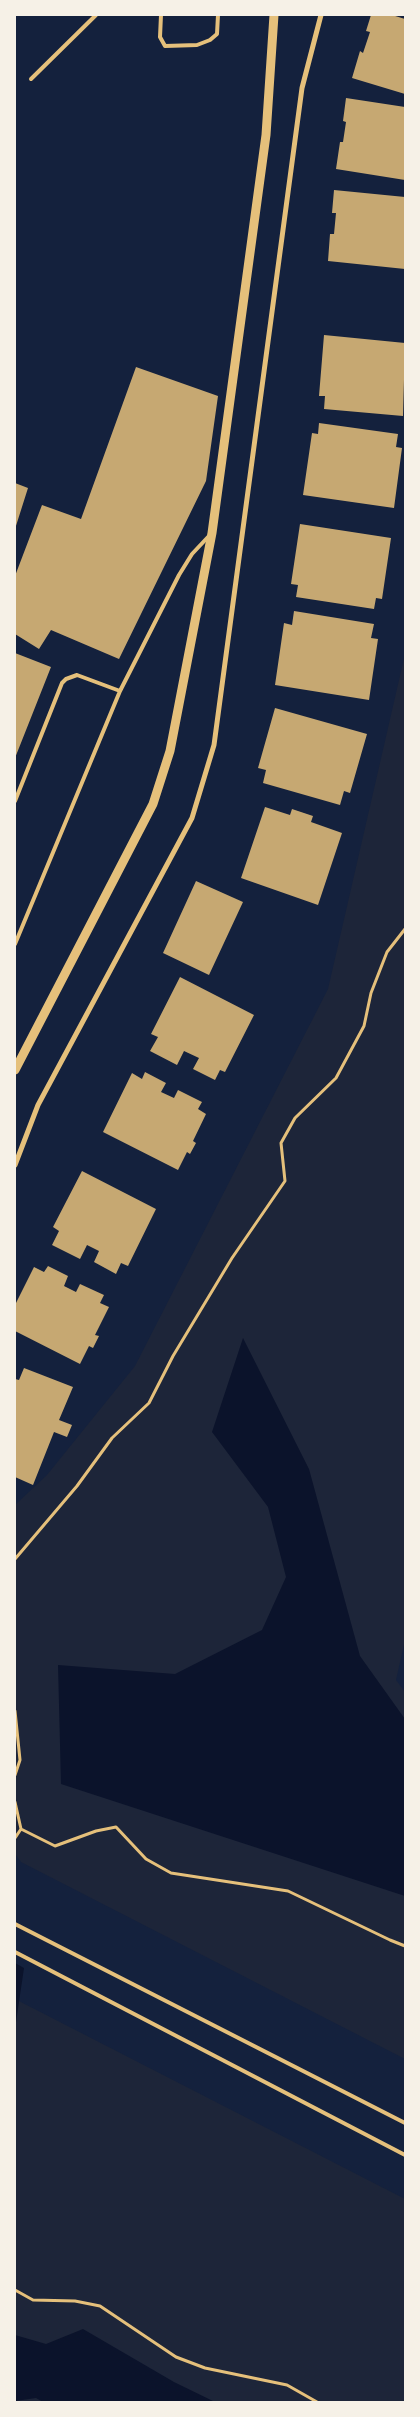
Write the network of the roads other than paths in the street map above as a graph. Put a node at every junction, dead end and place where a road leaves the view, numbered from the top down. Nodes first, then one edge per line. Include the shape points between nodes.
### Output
1 (96, 15) edge
2 (161, 15) edge
3 (218, 15) edge
4 (274, 15) edge
5 (321, 15) edge
6 (31, 79) dead end
7 (212, 533) junction
8 (120, 691) junction
9 (15, 801) edge
10 (15, 944) edge
11 (15, 1070) edge
12 (15, 1165) edge
13 (15, 1924) edge
14 (15, 1952) edge
15 (405, 2123) edge
16 (405, 2155) edge

1 - 6 lane
2 - 3 lane via 160,37 165,46 197,45 210,40 217,34
4 - 7 street via 266,135
5 - 12 street via 302,88 214,745 192,818 38,1105
7 - 8 lane via 192,554
7 - 11 street via 170,751 153,804
8 - 9 lane via 77,675 66,679
8 - 10 lane
13 - 15 lane
14 - 16 lane

